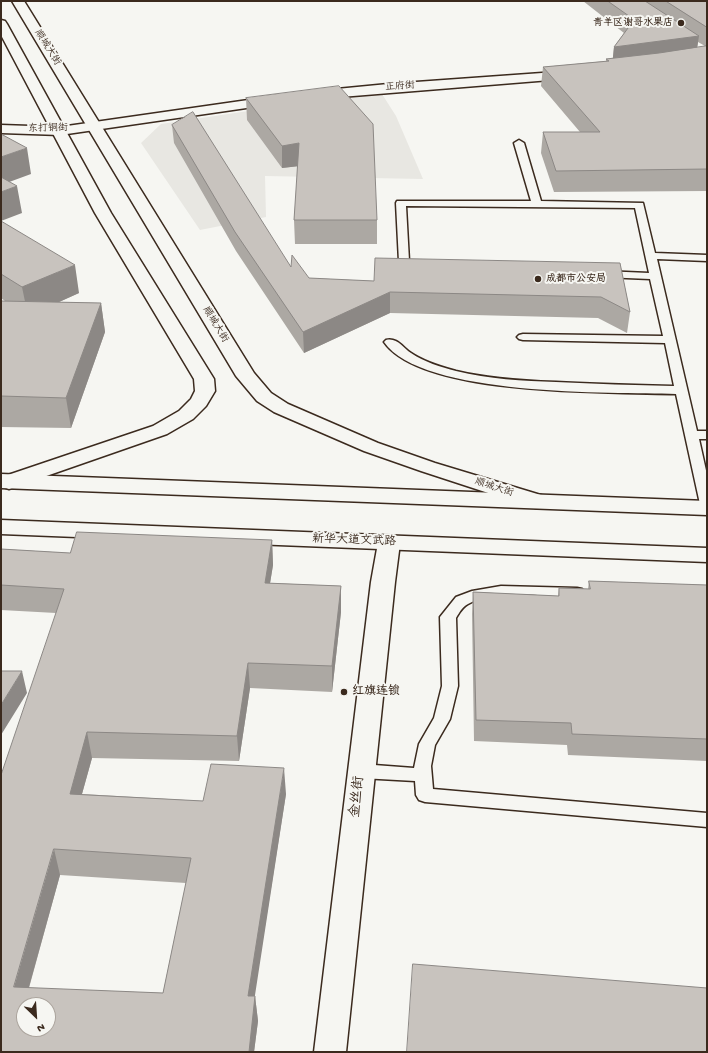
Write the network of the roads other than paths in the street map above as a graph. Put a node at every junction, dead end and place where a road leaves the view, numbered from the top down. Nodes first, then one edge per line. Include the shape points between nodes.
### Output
1 (18, 1) edge
2 (1, 24) edge
3 (584, 74) edge
4 (306, 96) edge
5 (290, 98) edge
6 (94, 125) junction
7 (1, 129) edge
8 (60, 131) junction
9 (519, 143) dead end
10 (538, 204) junction
11 (650, 256) junction
12 (707, 258) edge
13 (430, 269) edge
14 (593, 274) edge
15 (655, 276) junction
16 (523, 337) dead end
17 (670, 340) junction
18 (390, 342) dead end
19 (681, 390) junction
20 (691, 435) junction
21 (707, 435) edge
22 (5, 482) edge
23 (536, 501) junction
24 (707, 504) edge
25 (707, 508) edge
26 (1, 527) edge
27 (389, 543) junction
28 (707, 555) edge
29 (591, 594) edge
30 (361, 771) junction
31 (423, 775) junction
32 (707, 820) edge
33 (330, 1052) edge

1 - 6 main road, 顺城大街
2 - 8 main road
3 - 4 main road, 正府街
5 - 6 main road
6 - 8 main road, 东打铜街
6 - 23 main road, 顺城大街 via 246,376 264,397 281,408 371,447
7 - 8 main road, 东打铜街
8 - 22 main road via 103,213 204,379 205,391 199,402 186,415 160,430
9 - 10 lane
10 - 11 lane via 639,205
10 - 13 lane via 402,203 404,262 413,267
11 - 12 lane
11 - 15 lane
14 - 15 lane
15 - 17 lane
16 - 17 lane
17 - 19 lane
18 - 19 lane via 418,362 489,382
19 - 20 lane
20 - 21 lane
20 - 24 lane
22 - 23 main road
23 - 25 main road
26 - 27 main road, 新华大道文武路
27 - 28 main road, 新华大道文武路
27 - 30 main road, 金丝街
29 - 31 lane via 506,590 478,594 461,601 448,618 450,686 442,719 427,744 422,766
30 - 31 lane
30 - 33 main road, 金丝街
31 - 32 lane via 425,796

